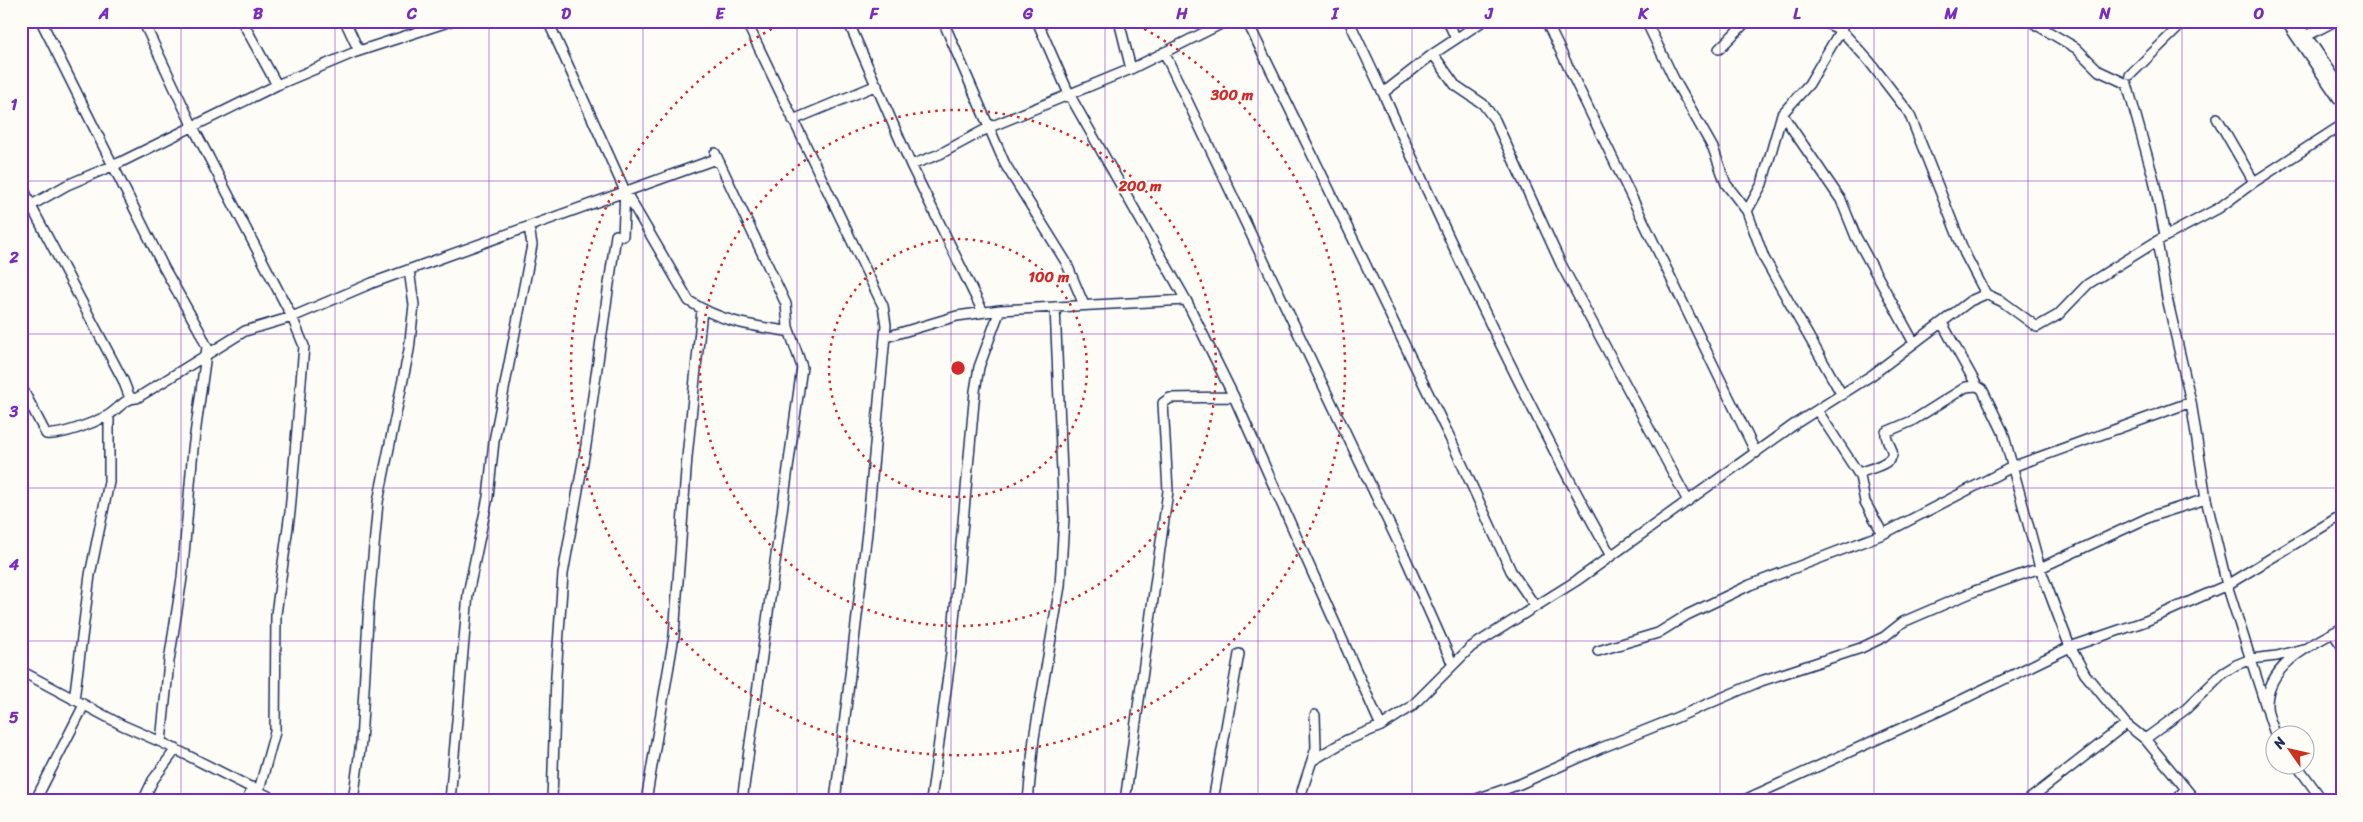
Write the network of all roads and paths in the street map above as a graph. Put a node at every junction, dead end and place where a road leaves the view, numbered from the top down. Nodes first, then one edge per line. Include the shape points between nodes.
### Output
1 (41, 21) edge
2 (143, 21) edge
3 (242, 21) edge
4 (345, 21) edge
5 (451, 21) edge
6 (548, 21) edge
7 (746, 21) edge
8 (848, 21) edge
9 (942, 21) edge
10 (1037, 21) edge
11 (1119, 21) edge
12 (1227, 21) edge
13 (1247, 21) edge
14 (1349, 21) edge
15 (1448, 21) edge
16 (1483, 21) edge
17 (1546, 21) edge
18 (1646, 21) edge
19 (1747, 21) edge
20 (1821, 21) edge
21 (1846, 21) edge
22 (2030, 21) edge
23 (2185, 21) edge
24 (2292, 21) edge
25 (2335, 21) edge
26 (1841, 30) junction
27 (2303, 38) junction
28 (1456, 39) junction
29 (1719, 49) dead end
30 (359, 51) junction
31 (1164, 52) junction
32 (1433, 54) junction
33 (1130, 69) junction
34 (2130, 75) dead end
35 (277, 85) junction
36 (877, 85) junction
37 (1384, 93) junction
38 (1069, 94) junction
39 (2342, 96) edge
40 (1782, 114) junction
41 (2218, 118) dead end
42 (793, 120) junction
43 (192, 125) junction
44 (2342, 125) edge
45 (990, 127) junction
46 (715, 153) dead end
47 (720, 163) junction
48 (911, 165) junction
49 (112, 166) junction
50 (21, 182) edge
51 (2254, 182) junction
52 (626, 191) junction
53 (31, 206) junction
54 (21, 211) edge
55 (1747, 211) junction
56 (529, 227) junction
57 (2161, 238) junction
58 (409, 270) junction
59 (1986, 294) junction
60 (1186, 300) junction
61 (1084, 305) junction
62 (1056, 307) junction
63 (702, 310) junction
64 (1000, 310) junction
65 (983, 312) junction
66 (292, 317) junction
67 (1942, 323) junction
68 (788, 328) junction
69 (886, 337) junction
70 (1914, 343) junction
71 (208, 353) junction
72 (21, 386) edge
73 (1977, 386) junction
74 (1842, 395) junction
75 (1234, 397) junction
76 (130, 398) junction
77 (2191, 402) junction
78 (1817, 410) junction
79 (108, 415) junction
80 (1756, 453) junction
81 (2012, 467) junction
82 (1860, 476) junction
83 (2206, 499) junction
84 (1688, 501) junction
85 (2342, 515) edge
86 (1883, 534) junction
87 (1611, 556) junction
88 (2040, 568) junction
89 (2227, 584) junction
90 (1535, 606) junction
91 (2342, 628) edge
92 (2333, 633) junction
93 (2342, 646) edge
94 (2070, 647) junction
95 (2303, 648) junction
96 (1598, 651) dead end
97 (1239, 654) dead end
98 (2251, 659) junction
99 (1453, 665) junction
100 (21, 671) edge
101 (74, 700) junction
102 (84, 705) junction
103 (2266, 707) junction
104 (1315, 715) dead end
105 (2126, 724) junction
106 (2272, 724) edge
107 (1381, 726) junction
108 (2145, 739) junction
109 (161, 742) junction
110 (176, 749) junction
111 (1313, 760) junction
112 (2303, 774) edge
113 (2185, 788) junction
114 (255, 789) junction
115 (35, 801) edge
116 (143, 801) edge
117 (247, 801) edge
118 (278, 801) edge
119 (353, 801) edge
120 (450, 801) edge
121 (552, 801) edge
122 (646, 801) edge
123 (742, 801) edge
124 (835, 801) edge
125 (931, 801) edge
126 (1028, 801) edge
127 (1125, 801) edge
128 (1213, 801) edge
129 (1302, 801) edge
130 (1471, 801) edge
131 (1742, 801) edge
132 (2027, 801) edge
133 (2177, 801) edge
134 (2196, 801) edge
135 (2323, 801) edge

1 - 49 street
2 - 43 street
3 - 35 street
4 - 30 street
5 - 30 street
6 - 52 street
7 - 42 street
8 - 36 street
9 - 45 street
10 - 38 street
11 - 33 street
12 - 31 street
13 - 90 street via 1450,438 1511,571
14 - 37 street
15 - 28 street
16 - 28 street
17 - 80 street
18 - 55 street via 1713,148 1726,184
19 - 29 street
20 - 26 street
21 - 26 street
22 - 57 street via 2076,48 2099,71 2126,84 2154,180
23 - 34 street
24 - 27 highway
25 - 27 street
26 - 40 street via 1809,84
26 - 59 street via 1909,113 1965,254
27 - 39 highway
28 - 32 street
30 - 35 street
31 - 33 street
31 - 99 street via 1406,559
32 - 37 street
32 - 84 street via 1456,85 1483,104 1494,120 1561,264
33 - 38 street
35 - 43 street
36 - 42 street
36 - 48 street
37 - 87 street via 1525,395
38 - 45 street
38 - 60 street
40 - 55 street via 1762,184
40 - 70 street via 1841,200 1856,237
41 - 51 street
42 - 69 street via 882,306
43 - 49 street
43 - 66 street
44 - 51 street
45 - 48 street via 940,154
45 - 61 street via 1005,164 1066,262
46 - 47 street
47 - 52 street via 713,160
47 - 68 street via 786,304
48 - 65 street
49 - 53 street via 67,185
49 - 71 street
50 - 53 street
51 - 57 street via 2219,208
52 - 56 street
52 - 63 street via 689,301
52 - 121 street via 563,574
53 - 54 street
53 - 76 street via 124,380
55 - 74 street via 1764,258
56 - 58 street
56 - 120 street via 532,245 468,594
57 - 59 street via 2088,284 2058,315 2036,326
57 - 77 street via 2167,298
58 - 66 street
58 - 119 street via 414,305 409,350 378,502 361,742
59 - 67 street via 1970,301
60 - 61 street
60 - 75 street
61 - 62 street
62 - 64 street
62 - 126 street via 1063,529 1060,586 1034,738
63 - 68 street via 736,323 786,331
63 - 122 street via 674,636
64 - 65 street
64 - 125 street via 979,366 975,391 950,653
65 - 69 street via 957,316
66 - 71 street via 245,331
66 - 114 street via 304,346 290,512 276,614 275,732
67 - 70 street
67 - 73 street
68 - 123 street via 802,367
69 - 124 street via 866,542
70 - 74 street
71 - 76 street via 137,398
71 - 109 street via 193,449 182,578
72 - 79 street via 46,434
73 - 81 street via 1982,389 2002,432
73 - 82 street via 1966,387 1912,421 1888,429 1885,435 1892,458 1862,472
74 - 78 street
75 - 107 street
75 - 127 street via 1170,398 1162,403 1168,491
76 - 79 street
77 - 81 street
77 - 83 street
78 - 80 street
78 - 82 street
79 - 101 street via 108,482 90,574
80 - 84 street
81 - 86 street
81 - 88 street
82 - 86 street via 1865,502
83 - 88 street via 2152,516
83 - 89 street
84 - 87 street
85 - 89 street
86 - 96 street via 1750,586 1687,615 1658,633
87 - 90 street
88 - 94 street
88 - 130 street via 1903,622 1884,637 1861,648 1761,681 1520,784
89 - 94 street via 2146,621
89 - 98 street
90 - 99 street via 1471,648
91 - 92 street
92 - 93 street
92 - 95 street
94 - 105 street via 2085,674
94 - 131 street
95 - 98 street
95 - 103 street via 2272,683
97 - 128 street
98 - 103 street
98 - 108 street via 2223,672 2186,709
99 - 107 street via 1412,706
100 - 101 street
101 - 102 street
102 - 109 street
102 - 115 street
103 - 106 street
104 - 111 street
105 - 108 street
105 - 132 street
107 - 111 street via 1347,740
108 - 113 street
109 - 110 street
110 - 114 street
110 - 116 street via 153,780
111 - 129 street
112 - 135 street
113 - 133 street
113 - 134 street
114 - 117 street
114 - 118 street

